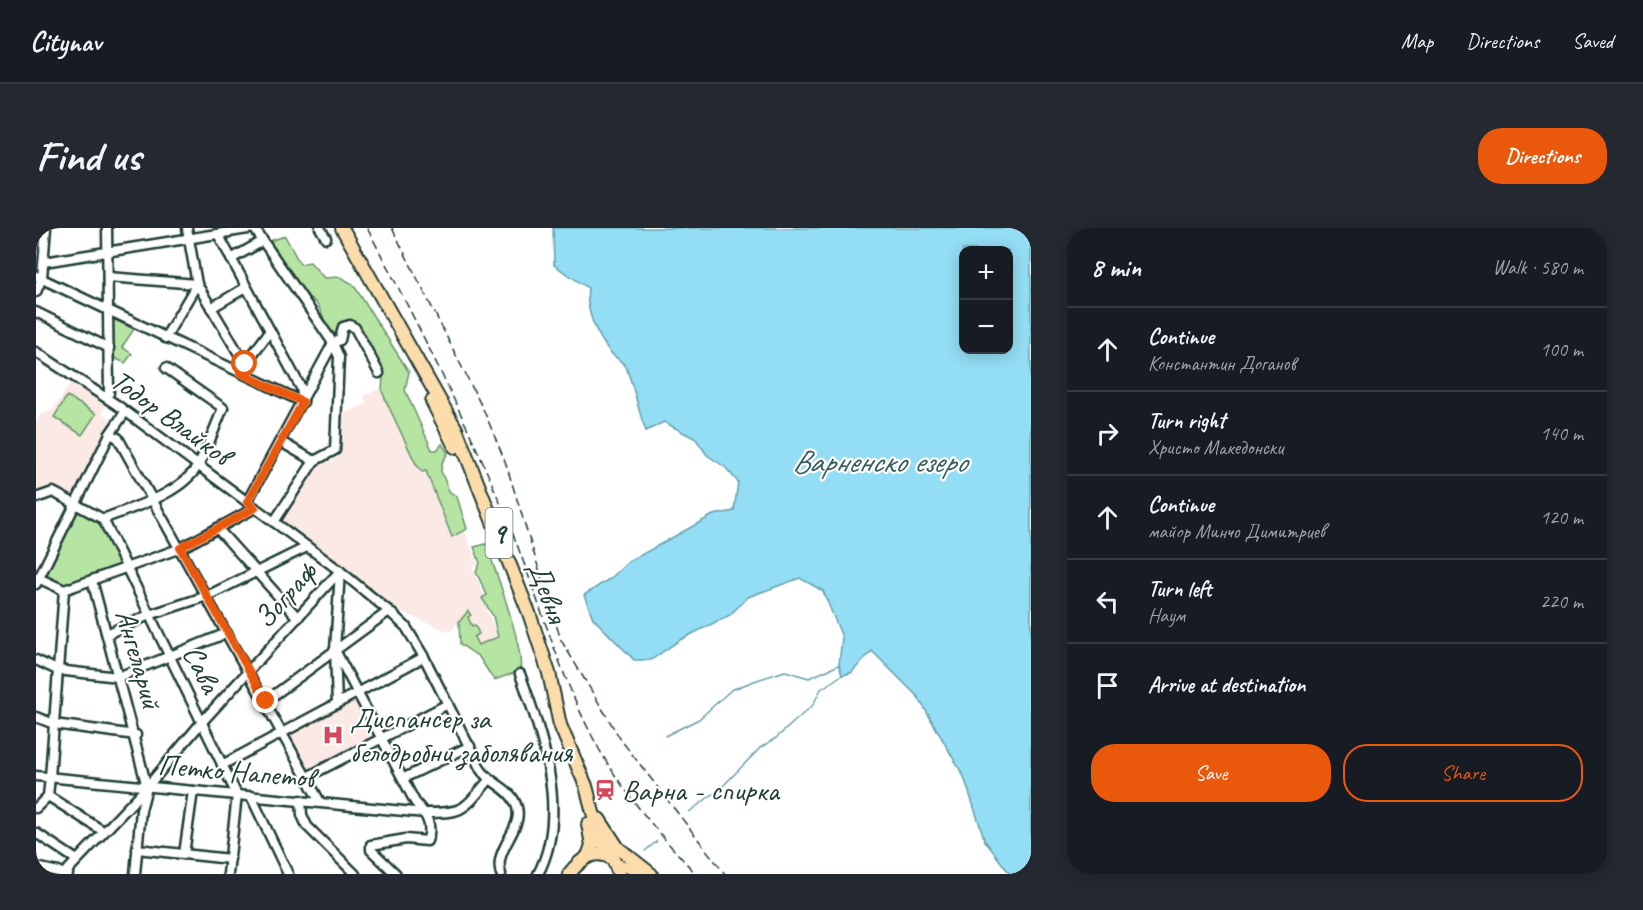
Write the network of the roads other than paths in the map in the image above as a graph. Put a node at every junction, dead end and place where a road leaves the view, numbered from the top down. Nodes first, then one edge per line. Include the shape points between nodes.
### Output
1 (46, 228) edge
2 (107, 228) edge
3 (187, 228) edge
4 (254, 228) edge
5 (320, 228) edge
6 (342, 228) edge
7 (329, 233) edge
8 (218, 234) junction
9 (189, 238) junction
10 (263, 241) junction
11 (255, 247) junction
12 (108, 252) junction
13 (231, 259) junction
14 (44, 262) junction
15 (39, 277) edge
16 (108, 277) junction
17 (197, 284) junction
18 (245, 288) junction
19 (36, 291) edge
20 (211, 308) junction
21 (36, 312) edge
22 (108, 312) junction
23 (270, 331) junction
24 (165, 338) junction
25 (333, 343) junction
26 (109, 348) junction
27 (37, 356) edge
28 (245, 364) junction
29 (166, 368) dead end
30 (240, 373) junction
31 (379, 373) dead end
32 (109, 393) dead end
33 (303, 402) junction
34 (125, 412) junction
35 (110, 434) junction
36 (281, 442) junction
37 (314, 461) junction
38 (198, 466) junction
39 (36, 498) edge
40 (154, 499) junction
41 (247, 502) junction
42 (75, 504) junction
43 (255, 508) junction
44 (102, 519) junction
45 (274, 522) junction
46 (217, 528) junction
47 (307, 547) junction
48 (180, 548) junction
49 (126, 568) junction
50 (255, 571) junction
51 (340, 571) junction
52 (37, 580) edge
53 (92, 580) junction
54 (64, 590) junction
55 (207, 596) junction
56 (389, 611) junction
57 (150, 615) junction
58 (298, 618) junction
59 (227, 633) junction
60 (107, 634) junction
61 (335, 650) junction
62 (169, 656) junction
63 (424, 657) junction
64 (36, 660) edge
65 (57, 670) junction
66 (249, 671) junction
67 (520, 674) dead end
68 (118, 677) junction
69 (359, 693) junction
70 (266, 701) junction
71 (337, 704) junction
72 (448, 704) junction
73 (36, 717) edge
74 (201, 723) junction
75 (54, 724) junction
76 (282, 731) junction
77 (136, 735) junction
78 (382, 738) junction
79 (470, 746) junction
80 (222, 765) junction
81 (36, 776) edge
82 (50, 777) junction
83 (307, 777) junction
84 (404, 778) junction
85 (489, 780) junction
86 (147, 787) junction
87 (193, 791) junction
88 (237, 795) junction
89 (589, 795) junction
90 (48, 796) junction
91 (250, 796) junction
92 (301, 800) junction
93 (320, 802) junction
94 (36, 808) edge
95 (424, 813) junction
96 (103, 831) junction
97 (36, 833) edge
98 (137, 849) junction
99 (184, 854) junction
100 (588, 856) junction
101 (230, 859) junction
102 (76, 860) junction
103 (616, 865) edge
104 (36, 867) edge
105 (66, 874) edge
106 (135, 874) edge
107 (228, 874) edge
108 (288, 874) edge
109 (356, 874) edge
110 (396, 874) edge
111 (501, 874) edge
112 (538, 874) edge
113 (569, 874) edge
114 (649, 874) edge

1 - 14 street
2 - 12 street
3 - 9 street
4 - 8 street
4 - 10 street
4 - 11 street
5 - 7 street
6 - 89 highway, Девня / 9 via 456,429 529,613 561,725
7 - 100 highway, Девня / 9 via 450,434 491,531 522,612 557,740 592,836
8 - 9 street
8 - 13 street
9 - 12 street
9 - 17 street
10 - 11 street
10 - 25 street
11 - 13 street
12 - 14 street
12 - 16 street
13 - 18 street
14 - 15 street
15 - 19 street
15 - 22 street
16 - 17 street
16 - 22 street
17 - 20 street
17 - 24 street
18 - 20 street
18 - 23 street
20 - 28 street
21 - 26 street
22 - 24 street
22 - 26 street
23 - 28 street
23 - 33 street via 301,388
24 - 30 street
25 - 31 street via 340,340 343,327 353,326
25 - 33 street
25 - 37 street via 339,357 335,450
26 - 32 street
27 - 34 street, Тодор Влайков
28 - 30 street
29 - 38 street via 223,408
30 - 33 street
33 - 36 street
34 - 35 street
34 - 38 street, Тодор Влайков
35 - 40 street via 118,438
35 - 42 street
36 - 37 street
36 - 41 street
37 - 45 street
38 - 40 street via 178,485
38 - 41 street, Тодор Влайков
39 - 42 street via 53,492
40 - 44 street
40 - 48 street
41 - 43 street, Тодор Влайков
42 - 44 street
42 - 52 street
43 - 45 street, Тодор Влайков
43 - 46 street
44 - 49 street, Сава
45 - 47 street, Тодор Влайков
46 - 48 street
46 - 50 street
47 - 50 street
47 - 51 street, Тодор Влайков
48 - 49 street
48 - 55 street
49 - 53 street
49 - 57 street, Сава
50 - 55 street
50 - 58 street
51 - 56 street, Тодор Влайков
51 - 58 street, Зограф
51 - 61 street
52 - 54 street
53 - 54 street
53 - 60 street, Ангеларий
54 - 65 street
55 - 57 street
55 - 59 street
56 - 61 street
56 - 63 street, Тодор Влайков via 406,627
57 - 60 street
57 - 62 street, Сава
58 - 66 street, Зограф
59 - 62 street
59 - 66 street
60 - 68 street, Ангеларий
61 - 69 street
61 - 70 street
61 - 71 street
62 - 68 street
62 - 74 street, Сава
63 - 69 street
63 - 72 street, Тодор Влайков
64 - 65 street
65 - 68 street
65 - 75 street
66 - 70 street
66 - 74 street, Зограф
67 - 112 street via 550,782 552,824
68 - 77 street, Ангеларий
69 - 71 street
69 - 78 street
70 - 76 street
71 - 76 street
72 - 78 street
72 - 79 street, Тодор Влайков
73 - 75 street
74 - 80 street, Сава
74 - 86 street, Зограф
75 - 77 street
75 - 82 street
76 - 80 street
76 - 83 street
77 - 86 street, Ангеларий
78 - 83 street
78 - 84 street
79 - 84 street
79 - 85 street, Тодор Влайков
80 - 88 street, Сава
81 - 82 street, Петко Напетов
82 - 86 street, Петко Напетов
82 - 90 street
83 - 93 street
84 - 95 street
85 - 95 street, Петко Напетов via 464,809
85 - 111 street via 517,805 518,817 500,856
86 - 87 street, Петко Напетов
86 - 96 street, Зограф
86 - 98 street
87 - 88 street, Петко Напетов
87 - 99 street
88 - 91 street, Петко Напетов
88 - 101 street
89 - 103 highway, Девня / 9 via 600,840
89 - 114 highway via 609,837
90 - 94 street
90 - 96 street
91 - 92 street, Петко Напетов
91 - 108 street
92 - 93 street, Петко Напетов
92 - 109 street via 307,826
93 - 95 street, Петко Напетов
95 - 110 street via 429,830 427,841 406,839 370,847
96 - 102 street, Зограф
97 - 102 street
98 - 99 street
98 - 106 street
99 - 101 street
100 - 103 highway via 603,854
100 - 113 highway
101 - 107 street
102 - 105 street, Зограф
103 - 114 main road
104 - 105 street

